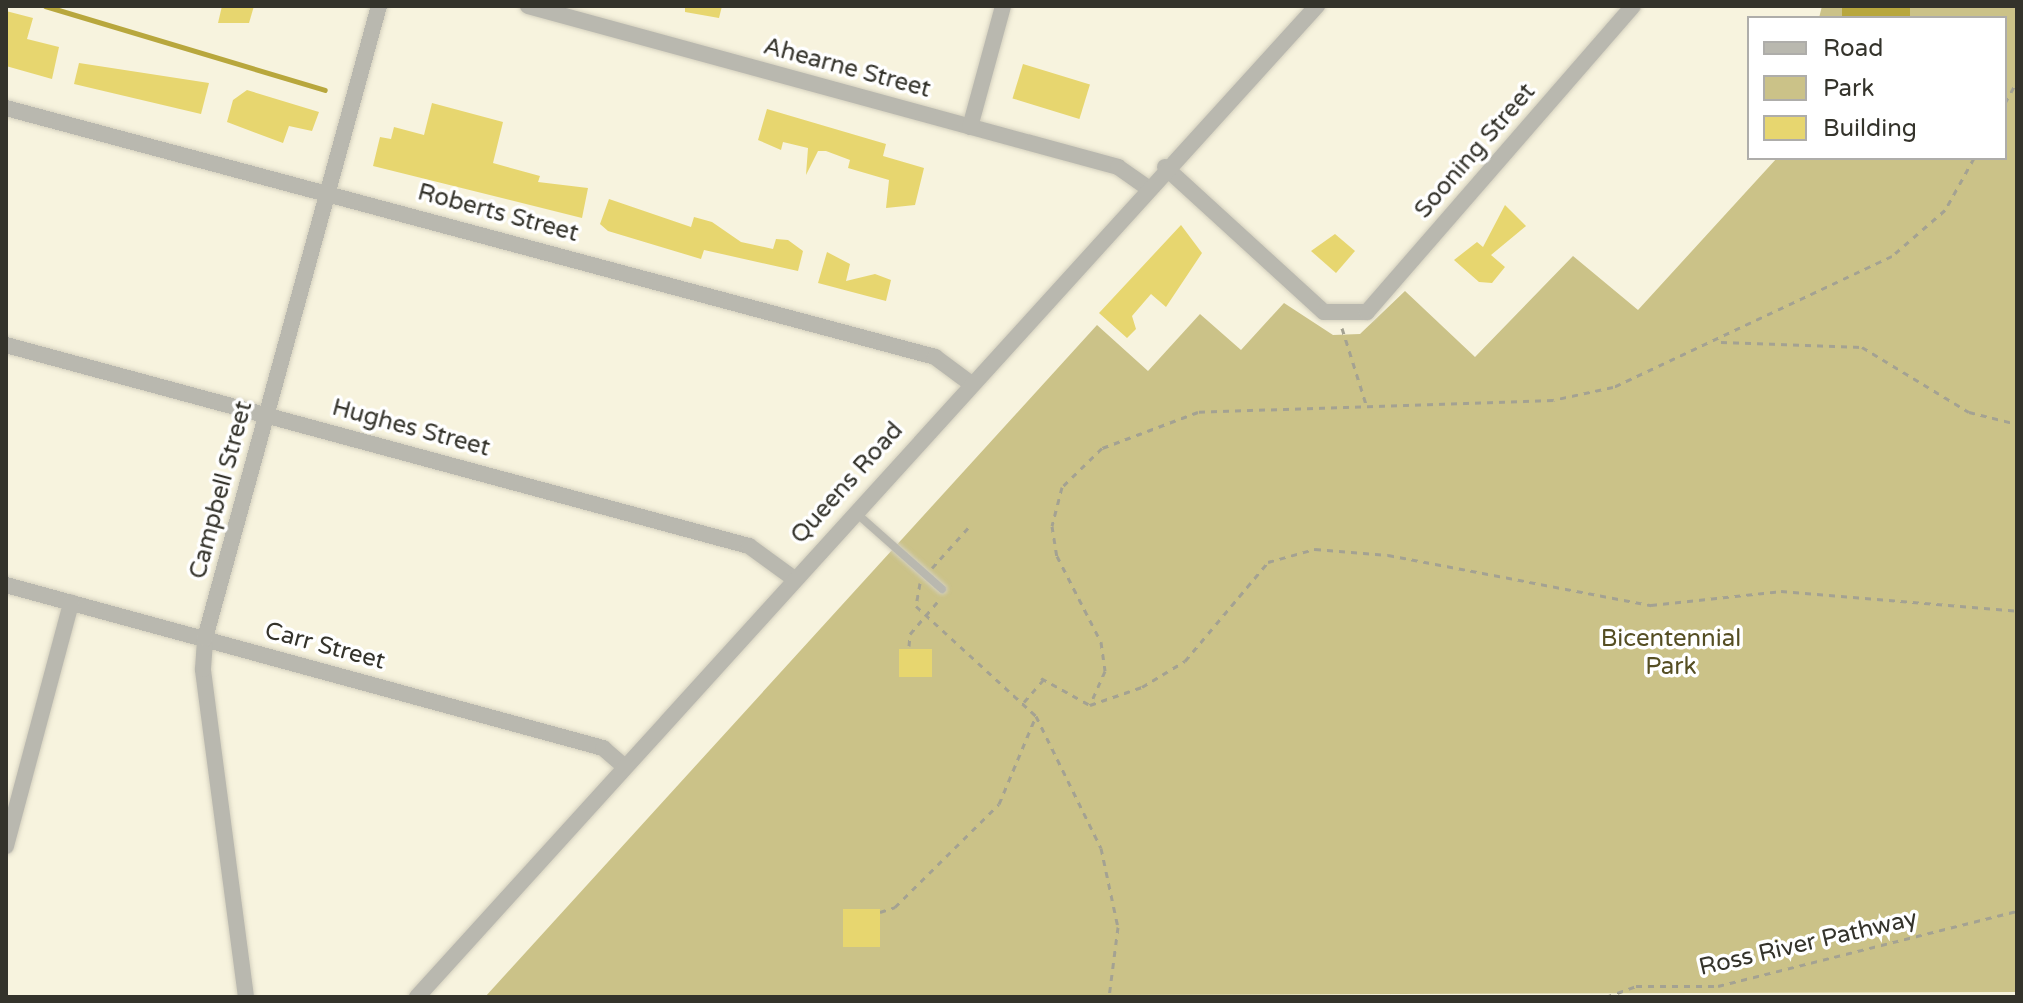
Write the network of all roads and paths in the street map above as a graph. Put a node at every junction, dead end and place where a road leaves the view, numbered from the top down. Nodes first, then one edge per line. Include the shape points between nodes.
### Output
1 (379, 6) edge
2 (528, 6) edge
3 (1003, 6) edge
4 (1317, 6) edge
5 (1633, 6) edge
6 (2017, 81) edge
7 (2007, 99) edge
8 (6, 108) edge
9 (970, 127) junction
10 (1973, 160) edge
11 (1165, 167) junction
12 (1147, 187) junction
13 (328, 191) junction
14 (1344, 316) junction
15 (1717, 342) junction
16 (6, 345) edge
17 (970, 383) junction
18 (1366, 404) junction
19 (267, 413) junction
20 (2017, 424) edge
21 (854, 511) junction
22 (968, 528) dead end
23 (933, 567) dead end
24 (793, 578) junction
25 (919, 583) dead end
26 (6, 585) edge
27 (944, 591) joint
28 (71, 603) junction
29 (2017, 611) edge
30 (926, 615) junction
31 (205, 638) junction
32 (909, 646) dead end
33 (1024, 702) junction
34 (1090, 705) junction
35 (1036, 716) junction
36 (625, 767) junction
37 (6, 846) edge
38 (2017, 911) edge
39 (880, 912) dead end
40 (246, 997) edge
41 (417, 997) edge
42 (1109, 997) edge
43 (1606, 997) edge

1 - 13 street, Campbell Street
2 - 9 street, Ahearne Street
3 - 9 street
4 - 11 street, Queens Road
5 - 14 street, Sooning Street via 1367,312
6 - 7 path
8 - 13 street, Roberts Street
9 - 12 street, Ahearne Street via 1118,167
10 - 15 path via 1923,235
11 - 12 street, Queens Road
11 - 14 street via 1324,312
12 - 17 street, Queens Road
13 - 17 street, Roberts Street via 935,357
13 - 19 street, Campbell Street
14 - 18 path
15 - 18 path via 1586,396
15 - 20 path via 1862,347 1969,412
16 - 19 street, Hughes Street
17 - 21 street, Queens Road
18 - 34 path via 1198,412 1127,434 1075,471 1054,505 1052,526 1062,568 1101,642 1105,671
19 - 24 street, Hughes Street via 749,546
19 - 31 street, Campbell Street
21 - 24 street, Queens Road
21 - 27 lane
22 - 23 path
24 - 36 street, Queens Road
25 - 30 path via 913,599
26 - 28 street, Carr Street
27 - 30 path
28 - 31 street, Carr Street
28 - 37 street
29 - 34 path via 1781,591 1651,605 1388,555 1315,549 1268,562 1185,661 1142,687
30 - 32 path
30 - 33 path
31 - 36 street, Carr Street via 603,748
31 - 40 street, Campbell Street via 203,669
33 - 34 path via 1042,679
33 - 35 path
35 - 39 path via 999,804 895,907
35 - 42 path via 1111,874 1118,927
36 - 41 street, Queens Road
38 - 43 path, Ross River Pathway via 1718,986 1636,986

